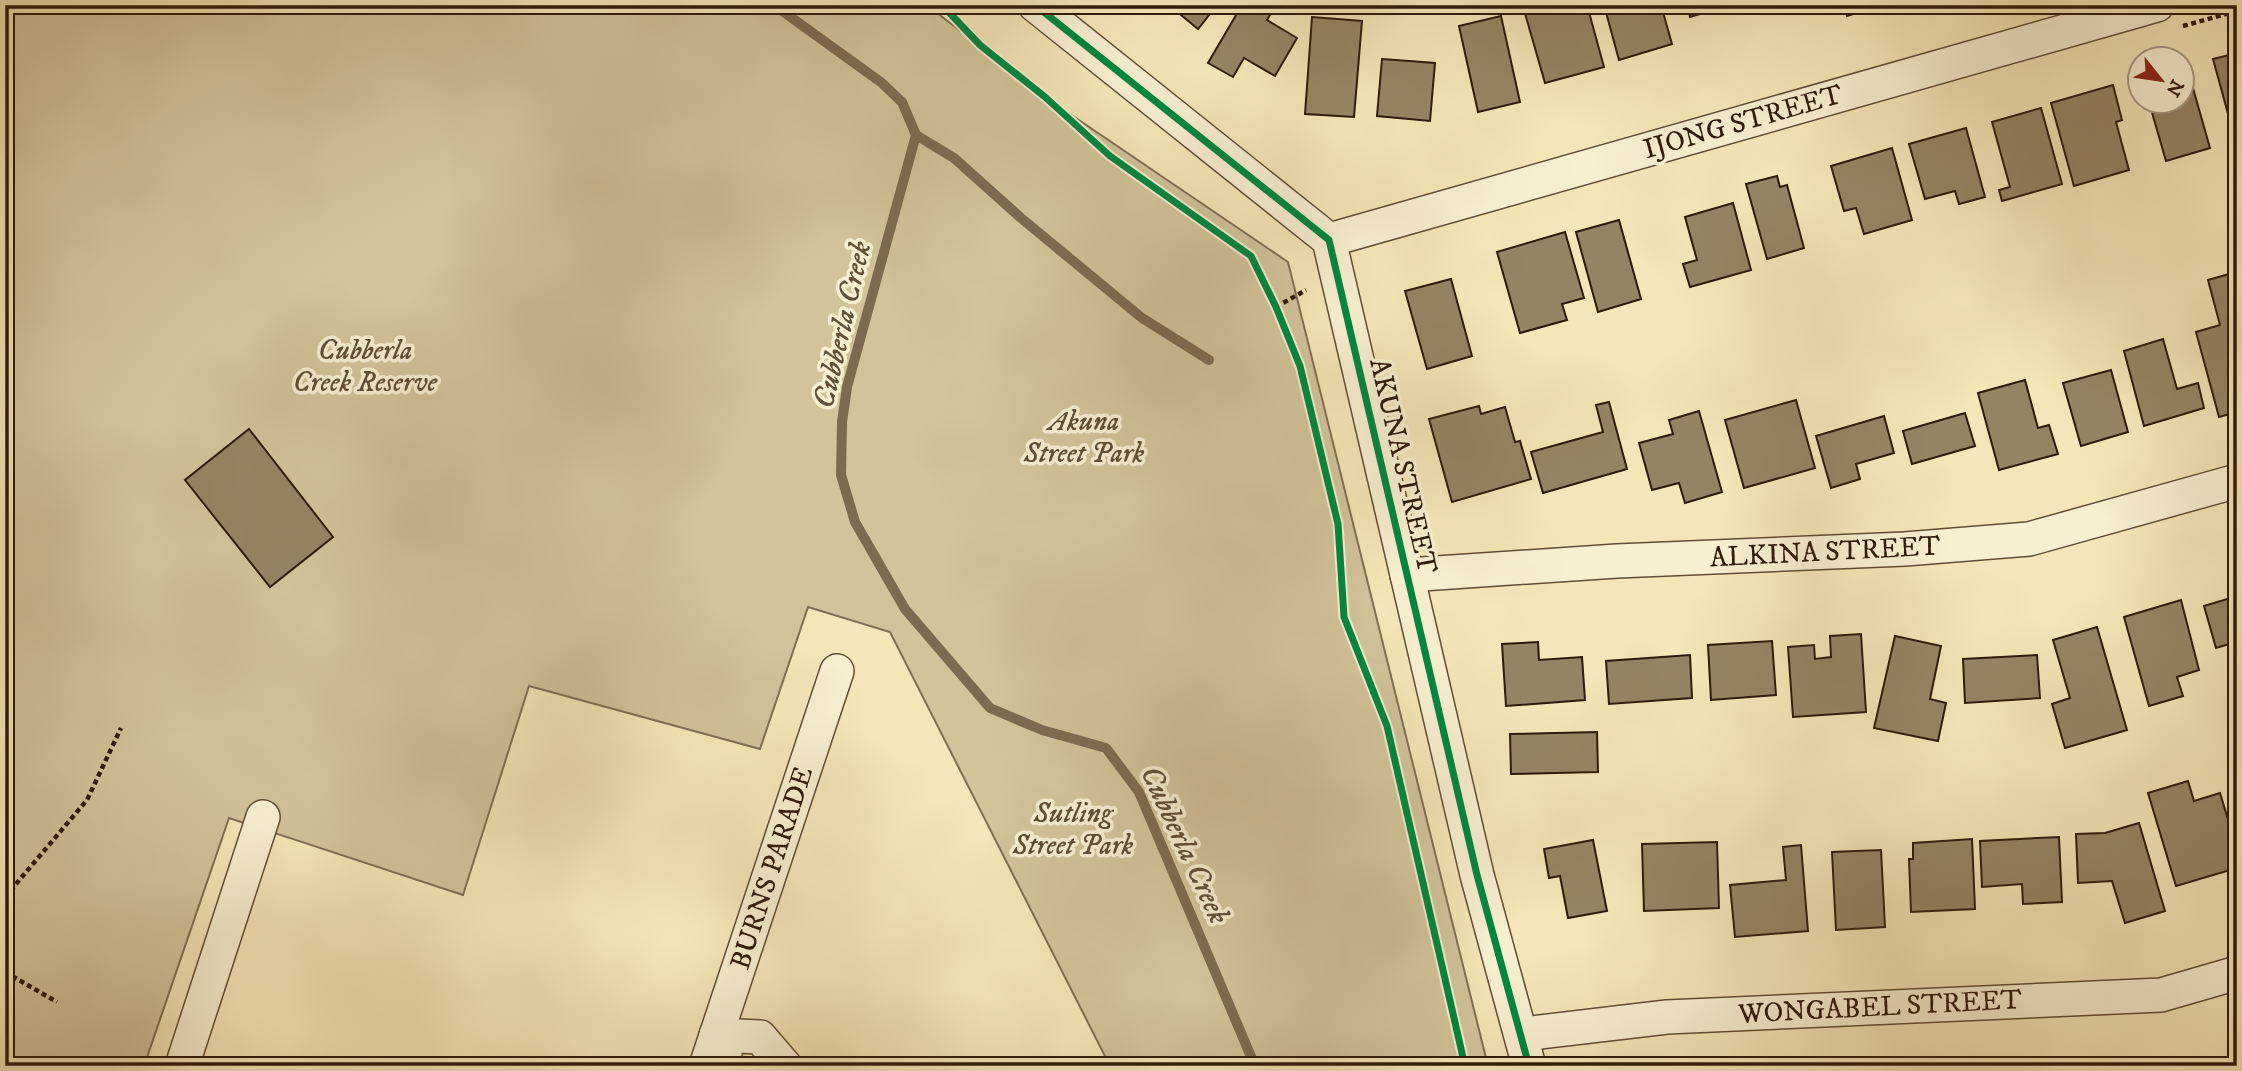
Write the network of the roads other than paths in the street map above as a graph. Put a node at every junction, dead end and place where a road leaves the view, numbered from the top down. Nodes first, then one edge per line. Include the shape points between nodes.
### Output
1 (1035, 5) edge
2 (2157, 5) edge
3 (1329, 240) junction
4 (2237, 481) edge
5 (1406, 575) junction
6 (837, 670) dead end
7 (263, 817) dead end
8 (2237, 973) edge
9 (1522, 1034) junction
10 (711, 1050) edge
11 (182, 1066) edge
12 (731, 1066) edge
13 (785, 1066) edge
14 (1530, 1066) edge

1 - 3 street
2 - 3 street, IJONG STREET
3 - 5 street, AKUNA STREET
4 - 5 street, ALKINA STREET via 2028,539 1905,550
5 - 9 street, AKUNA STREET via 1477,875
6 - 10 street, BURNS PARADE
7 - 11 street
8 - 9 street, WONGABEL STREET via 2161,995 1667,1017
9 - 14 street, AKUNA STREET
10 - 12 street
10 - 13 street via 760,1037

